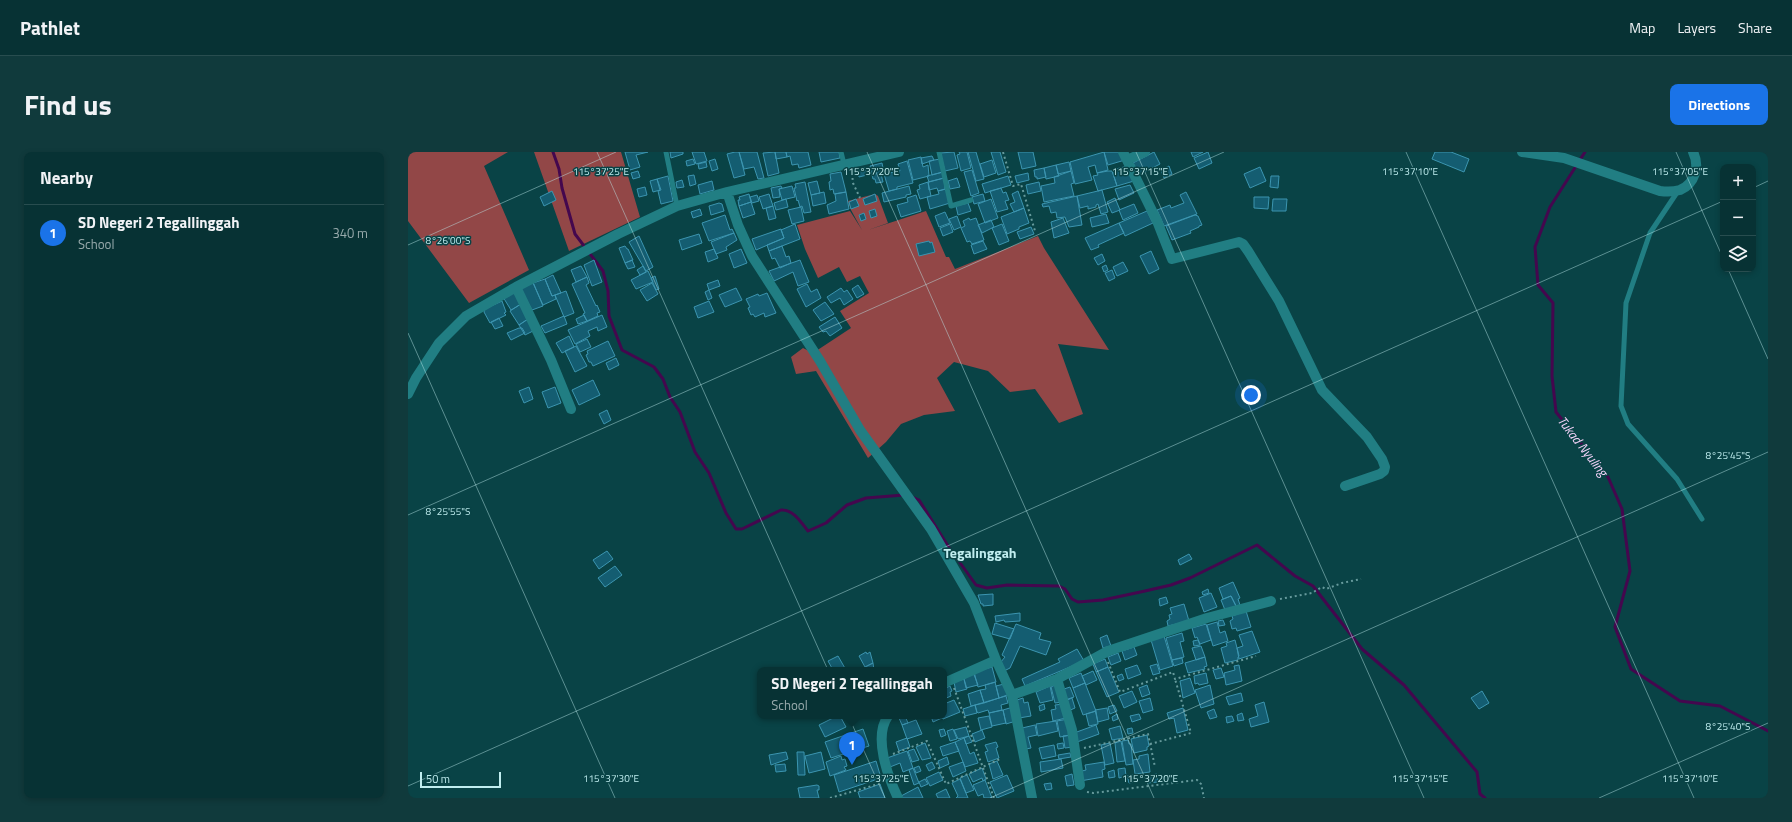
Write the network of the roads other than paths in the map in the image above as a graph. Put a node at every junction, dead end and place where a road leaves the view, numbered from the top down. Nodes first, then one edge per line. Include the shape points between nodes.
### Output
1 (666, 152) edge
2 (841, 152) edge
3 (899, 152) edge
4 (939, 152) edge
5 (1144, 152) edge
6 (1522, 152) edge
7 (1693, 152) edge
8 (1125, 156) edge
9 (847, 163) junction
10 (1678, 191) junction
11 (726, 192) junction
12 (971, 200) dead end
13 (677, 206) junction
14 (516, 287) junction
15 (408, 394) edge
16 (571, 408) dead end
17 (1344, 486) dead end
18 (1702, 519) dead end
19 (1271, 601) road end
20 (996, 660) junction
21 (1057, 679) junction
22 (947, 681) edge
23 (1012, 695) junction
24 (886, 719) edge
25 (1080, 785) road end
26 (898, 798) edge
27 (1032, 798) edge

1 - 13 lane
2 - 9 lane
3 - 9 street
4 - 12 lane via 951,206
5 - 8 street
6 - 10 street via 1564,158 1660,191
7 - 10 street via 1697,164 1694,175 1685,187
8 - 17 street via 1171,258 1174,260 1232,243 1243,244 1278,301 1322,390 1367,437 1382,459 1384,471 1380,474
9 - 11 street
10 - 18 lane via 1650,233 1626,303 1621,406 1628,424 1677,479
11 - 13 street
11 - 20 street via 744,240 760,271 820,361 860,430 935,535 974,603
13 - 14 street
14 - 15 street via 466,316 453,328 432,354
14 - 16 street
19 - 21 street via 1207,618 1104,654
20 - 22 street
20 - 23 street
21 - 23 street
21 - 25 street via 1072,730
23 - 27 street
24 - 26 street via 882,728 881,744 890,780

